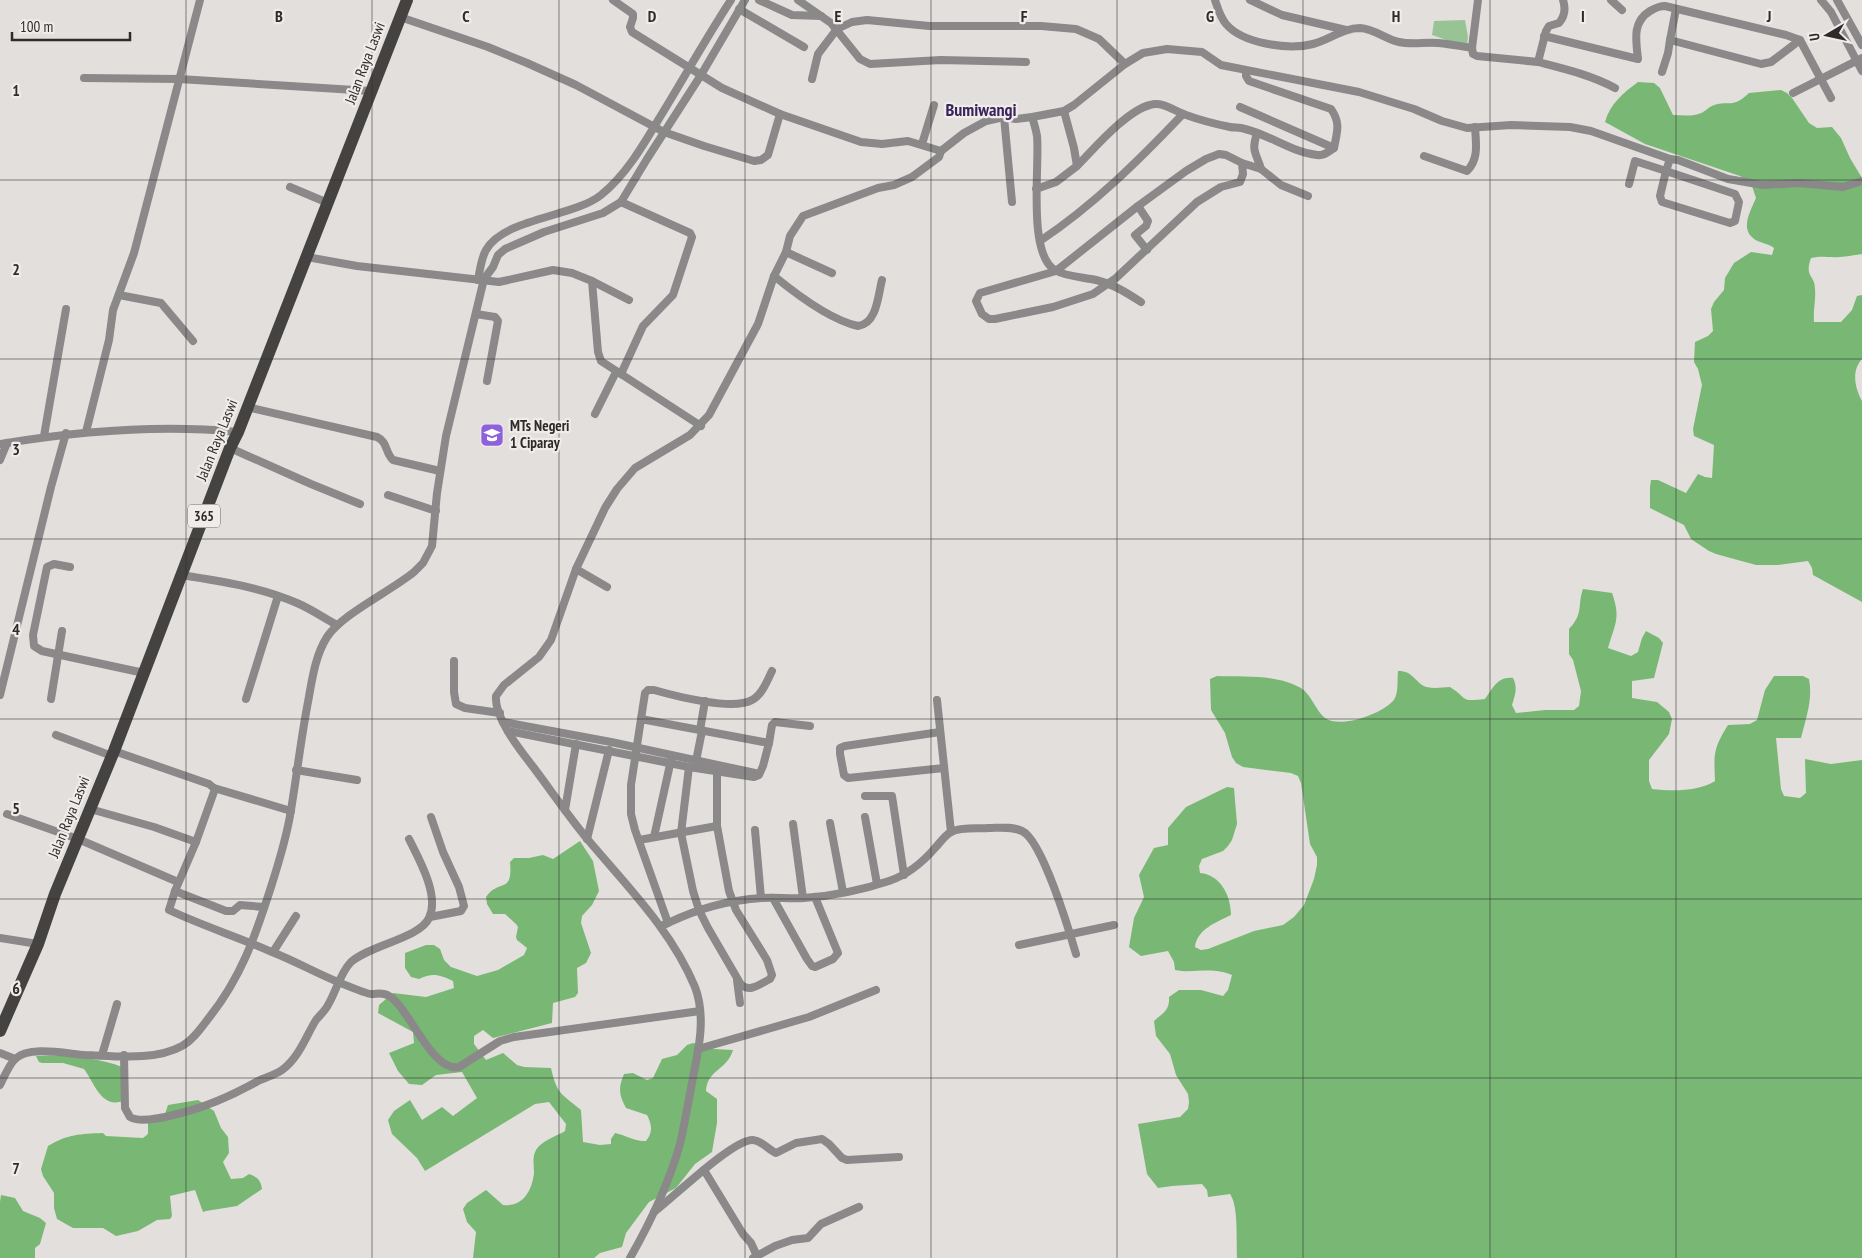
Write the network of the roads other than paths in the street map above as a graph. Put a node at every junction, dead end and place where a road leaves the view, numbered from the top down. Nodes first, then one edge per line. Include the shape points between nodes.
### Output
1 (200, 0) edge
2 (407, 0) edge
3 (613, 0) edge
4 (731, 0) edge
5 (745, 0) edge
6 (759, 0) edge
7 (798, 0) edge
8 (1215, 0) edge
9 (1250, 0) edge
10 (1478, 0) edge
11 (1564, 0) edge
12 (1611, 0) edge
13 (1821, 0) edge
14 (1837, 0) edge
15 (739, 9) junction
16 (1676, 9) junction
17 (1622, 10) dead end
18 (821, 16) junction
19 (400, 17) junction
20 (837, 29) junction
21 (1346, 30) junction
22 (1544, 36) junction
23 (1670, 40) junction
24 (1800, 40) junction
25 (1862, 45) edge
26 (804, 47) dead end
27 (1472, 48) junction
28 (1859, 59) edge
29 (1026, 62) dead end
30 (1538, 62) junction
31 (1124, 64) junction
32 (1862, 70) edge
33 (696, 71) junction
34 (1246, 71) junction
35 (1662, 72) dead end
36 (84, 78) dead end
37 (1821, 78) junction
38 (179, 79) junction
39 (812, 79) dead end
40 (1615, 88) dead end
41 (371, 91) junction
42 (1793, 93) dead end
43 (1831, 98) dead end
44 (934, 105) dead end
45 (1240, 107) dead end
46 (1064, 111) junction
47 (780, 114) junction
48 (1183, 114) junction
49 (1004, 117) junction
50 (1032, 117) junction
51 (1475, 127) junction
52 (660, 129) junction
53 (1257, 133) junction
54 (922, 144) junction
55 (1334, 148) junction
56 (941, 151) junction
57 (1424, 156) dead end
58 (1670, 159) junction
59 (1242, 164) junction
60 (1077, 166) junction
61 (1261, 169) junction
62 (1666, 171) junction
63 (1862, 182) edge
64 (1629, 184) dead end
65 (290, 187) dead end
66 (1036, 189) junction
67 (1308, 196) dead end
68 (621, 202) junction
69 (1012, 202) dead end
70 (328, 203) junction
71 (1138, 206) junction
72 (1040, 241) junction
73 (1147, 250) junction
74 (786, 252) junction
75 (307, 257) junction
76 (1056, 271) junction
77 (832, 273) dead end
78 (774, 276) junction
79 (481, 280) junction
80 (882, 280) dead end
81 (592, 281) junction
82 (1109, 284) junction
83 (119, 295) junction
84 (629, 300) dead end
85 (1141, 302) dead end
86 (66, 309) dead end
87 (476, 314) junction
88 (193, 341) dead end
89 (619, 373) junction
90 (487, 381) dead end
91 (247, 407) junction
92 (595, 414) dead end
93 (700, 426) junction
94 (86, 432) junction
95 (238, 432) junction
96 (66, 434) junction
97 (44, 436) junction
98 (4, 443) edge
99 (230, 448) junction
100 (0, 460) edge
101 (440, 471) junction
102 (388, 495) dead end
103 (360, 504) dead end
104 (436, 511) junction
105 (70, 566) dead end
106 (576, 569) junction
107 (181, 575) junction
108 (607, 587) dead end
109 (278, 596) junction
110 (337, 625) junction
111 (62, 631) dead end
112 (58, 654) junction
113 (454, 661) dead end
114 (772, 672) dead end
115 (144, 673) junction
116 (0, 695) edge
117 (52, 699) dead end
118 (246, 699) dead end
119 (937, 700) dead end
120 (705, 701) junction
121 (500, 714) junction
122 (641, 719) junction
123 (503, 722) junction
124 (810, 726) dead end
125 (701, 730) junction
126 (508, 731) junction
127 (940, 732) junction
128 (56, 735) dead end
129 (768, 743) junction
130 (576, 744) junction
131 (609, 750) junction
132 (635, 751) junction
133 (113, 754) junction
134 (671, 760) junction
135 (696, 761) junction
136 (689, 767) junction
137 (944, 768) junction
138 (296, 770) junction
139 (717, 772) junction
140 (760, 774) junction
141 (357, 780) dead end
142 (214, 788) junction
143 (865, 796) dead end
144 (90, 809) junction
145 (565, 810) junction
146 (291, 811) junction
147 (7, 814) dead end
148 (431, 817) dead end
149 (865, 817) dead end
150 (830, 822) dead end
151 (793, 824) dead end
152 (717, 826) junction
153 (755, 830) dead end
154 (681, 832) junction
155 (951, 832) junction
156 (654, 837) junction
157 (78, 839) junction
158 (409, 839) dead end
159 (588, 839) junction
160 (640, 840) junction
161 (196, 842) junction
162 (904, 875) junction
163 (178, 882) junction
164 (877, 884) junction
165 (174, 891) junction
166 (843, 892) junction
167 (815, 897) junction
168 (761, 898) junction
169 (773, 898) junction
170 (803, 898) junction
171 (732, 902) junction
172 (264, 907) junction
173 (699, 910) junction
174 (296, 916) dead end
175 (430, 917) junction
176 (664, 924) junction
177 (1114, 925) dead end
178 (1071, 934) junction
179 (0, 938) edge
180 (252, 943) junction
181 (38, 944) junction
182 (1019, 945) dead end
183 (273, 952) junction
184 (1076, 954) dead end
185 (737, 980) junction
186 (339, 982) junction
187 (876, 990) dead end
188 (117, 1004) dead end
189 (740, 1004) dead end
190 (700, 1011) junction
191 (0, 1031) edge
192 (698, 1049) junction
193 (0, 1053) edge
194 (102, 1055) junction
195 (124, 1055) junction
196 (15, 1059) junction
197 (0, 1085) edge
198 (899, 1157) dead end
199 (704, 1170) junction
200 (860, 1207) dead end
201 (652, 1213) junction
202 (755, 1257) edge
203 (630, 1258) edge

1 - 38 street
2 - 19 main road, Jalan Raya Laswi / 365
3 - 33 street via 633,14 632,32
4 - 33 street
5 - 15 street
6 - 18 street via 792,15
7 - 18 street
8 - 21 street via 1222,19 1230,28 1277,46 1321,42
9 - 21 street via 1287,17
10 - 27 street
11 - 22 street via 1566,6 1562,19 1550,26
12 - 17 street
13 - 28 street
14 - 25 street
15 - 26 street
15 - 33 street
16 - 22 street via 1659,6 1641,18 1635,36 1638,59
16 - 23 street
16 - 24 street
18 - 20 street
19 - 41 main road, Jalan Raya Laswi / 365
19 - 52 street via 528,63
20 - 29 street via 860,60 870,64 941,60
20 - 31 street via 866,20 929,26 1059,26 1099,39
20 - 39 street via 820,51
21 - 27 street via 1367,29 1400,42
22 - 30 street
23 - 24 street via 1761,64 1771,62
23 - 35 street
24 - 37 street
27 - 30 street via 1476,56
28 - 32 street
28 - 37 street
30 - 40 street via 1576,72
31 - 34 street via 1142,53 1176,50 1202,52 1221,65
31 - 46 street
33 - 47 street via 722,88
33 - 52 street
33 - 52 street
34 - 51 street via 1359,92 1414,109 1442,122
34 - 55 street via 1249,81 1331,109 1338,127
36 - 38 street
37 - 42 street
37 - 43 street
38 - 41 street
38 - 83 street via 137,244
41 - 70 main road, Jalan Raya Laswi / 365
44 - 54 street
45 - 55 street
46 - 50 street
46 - 60 street
47 - 52 street via 768,155 759,161 704,146
47 - 54 street via 861,142 908,141
48 - 53 street
48 - 60 street via 1159,104 1141,108
48 - 72 street via 1103,194
49 - 50 street
49 - 56 street via 977,125
49 - 69 street
50 - 66 street via 1037,136
51 - 57 street via 1476,156 1467,171
51 - 58 street via 1570,127 1591,131
52 - 68 street
52 - 79 street via 599,197 520,226 493,243 484,256
53 - 55 street via 1317,155 1325,155
53 - 61 street via 1253,145
54 - 56 street
56 - 74 street via 939,157 912,177 803,216 790,236
58 - 62 street
58 - 63 street via 1728,179 1763,185 1799,183 1843,187
59 - 61 street
59 - 71 street via 1219,154 1206,159
59 - 73 street via 1240,182 1197,202
60 - 66 street via 1056,182
61 - 67 street via 1281,185
62 - 62 street via 1660,196 1662,202 1730,223 1735,221 1739,202 1735,194
62 - 64 street via 1635,161
65 - 70 street
66 - 72 street
68 - 79 street via 603,214 544,232 505,249
68 - 89 street via 692,237 673,295 643,326
70 - 75 main road, Jalan Raya Laswi / 365
71 - 73 street via 1148,221 1136,235
71 - 76 street
72 - 76 street via 1046,259
73 - 82 street
74 - 77 street
74 - 78 street
75 - 79 street via 356,266
75 - 91 main road, Jalan Raya Laswi / 365
76 - 82 street
76 - 82 street via 980,293 976,300 982,314 993,319 1053,307 1093,294
78 - 80 street via 803,299 858,326 872,316
78 - 93 street via 758,324 726,386
79 - 81 street via 504,282 553,270
79 - 87 street
81 - 84 street
81 - 89 street via 598,356
82 - 85 street
83 - 88 street via 161,303
83 - 94 street
86 - 97 street
87 - 90 street via 495,317 498,321
87 - 101 street
89 - 92 street
89 - 93 street
91 - 95 main road, Jalan Raya Laswi / 365
91 - 101 street via 377,437 384,441 393,460
93 - 106 street via 626,476 605,508
94 - 95 street via 169,428
94 - 96 street
95 - 99 main road, Jalan Raya Laswi / 365
96 - 97 street
96 - 116 street
97 - 98 street
98 - 100 street
99 - 103 street
99 - 107 main road, Jalan Raya Laswi / 365
101 - 104 street
102 - 104 street
104 - 110 street via 432,546 423,563 403,581
105 - 112 street via 50,564 47,568 32,638 36,649
106 - 108 street
106 - 121 street via 551,640 539,657 496,694
107 - 109 street
107 - 115 main road, Jalan Raya Laswi / 365
109 - 110 street
109 - 118 street
110 - 138 street via 326,639 315,666
111 - 112 street
112 - 115 street
112 - 117 street
113 - 121 street via 456,704
114 - 120 street via 752,700 735,704
115 - 133 main road, Jalan Raya Laswi / 365
119 - 127 street
120 - 122 street via 648,690
120 - 125 street
121 - 123 street
122 - 125 street
122 - 132 street
123 - 126 street
123 - 132 street
124 - 129 street via 775,722
125 - 129 street
125 - 135 street
126 - 130 street
126 - 145 street
127 - 137 street
127 - 137 street via 845,746 840,748 840,754 844,774 848,778
128 - 133 street
129 - 140 street
130 - 131 street
130 - 145 street
131 - 132 street
131 - 159 street
132 - 134 street
132 - 160 street via 630,806
133 - 142 street
133 - 144 main road, Jalan Raya Laswi / 365
134 - 135 street
134 - 136 street
134 - 156 street
135 - 140 street
136 - 139 street
136 - 154 street
137 - 155 street
138 - 141 street
138 - 146 street
139 - 140 street via 754,777
139 - 152 street
142 - 146 street
142 - 161 street
143 - 162 street via 892,796
144 - 157 main road, Jalan Raya Laswi / 365
144 - 161 street
145 - 159 street
146 - 172 street
147 - 157 street
148 - 175 street via 464,906 461,911
149 - 164 street
150 - 166 street
151 - 170 street
152 - 154 street
152 - 171 street
153 - 168 street
154 - 156 street
154 - 173 street
155 - 162 street
155 - 178 street via 1009,828 1026,833 1042,860
156 - 160 street
157 - 163 street
157 - 181 main road, Jalan Raya Laswi / 365
158 - 175 street via 432,897
159 - 176 street
160 - 176 street
161 - 163 street
162 - 164 street
163 - 165 street
164 - 166 street
165 - 172 street via 226,911 233,911 240,905
165 - 180 street via 170,910
166 - 167 street
167 - 169 street via 838,956 815,967 807,959
167 - 170 street
168 - 169 street
168 - 171 street
169 - 170 street
171 - 173 street
171 - 185 street via 772,974 770,979 749,989
172 - 180 street
173 - 176 street
173 - 185 street
174 - 183 street
175 - 186 street via 417,930 358,957 348,966
176 - 190 street via 691,979
177 - 178 street
178 - 182 street
178 - 184 street
179 - 181 street
180 - 183 street
180 - 195 street via 231,987 190,1040 166,1052
181 - 191 main road, Jalan Raya Laswi / 365
183 - 186 street
185 - 189 street
186 - 190 street via 392,998 429,1048 455,1068 514,1037
186 - 195 street via 305,1042 283,1069 237,1093 195,1109 132,1119 125,1108
187 - 192 street via 809,1017
188 - 194 street
190 - 192 street
192 - 201 street via 680,1143
193 - 196 street
194 - 195 street
194 - 196 street via 39,1052
196 - 197 street
198 - 199 street via 847,1160 827,1141 818,1139 796,1143 776,1153 751,1140 739,1144
199 - 201 street
199 - 202 street via 742,1234 751,1242
200 - 202 street via 821,1224 808,1238 775,1246
201 - 203 street

